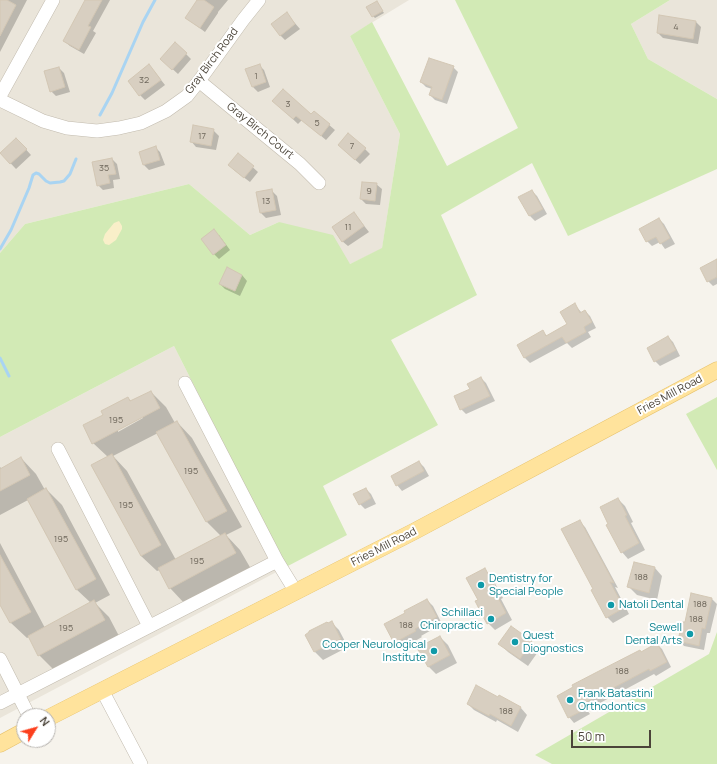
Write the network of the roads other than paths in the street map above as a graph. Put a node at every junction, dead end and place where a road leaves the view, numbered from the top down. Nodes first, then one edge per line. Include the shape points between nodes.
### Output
1 (53, 0) edge
2 (259, 0) edge
3 (200, 81) junction
4 (0, 96) edge
5 (0, 100) edge
6 (319, 183) dead end
7 (717, 370) edge
8 (185, 384) dead end
9 (58, 449) dead end
10 (277, 561) junction
11 (296, 592) junction
12 (149, 626) junction
13 (0, 659) edge
14 (102, 690) junction
15 (18, 694) junction
16 (0, 704) edge
17 (25, 708) edge
18 (56, 714) edge
19 (16, 735) edge
20 (0, 744) edge
21 (141, 764) edge

1 - 4 street
2 - 3 street, Gray Birch Road
3 - 5 street, Gray Birch Road via 166,111 130,126 97,131 57,126
3 - 6 street, Gray Birch Court via 300,164
7 - 11 main road, Fries Mill Road
8 - 10 street
9 - 12 street
10 - 11 street
10 - 12 street
11 - 14 main road, Fries Mill Road
12 - 15 street
13 - 15 street
14 - 18 main road, Fries Mill Road
14 - 21 street
15 - 16 street
15 - 17 street
19 - 20 main road

